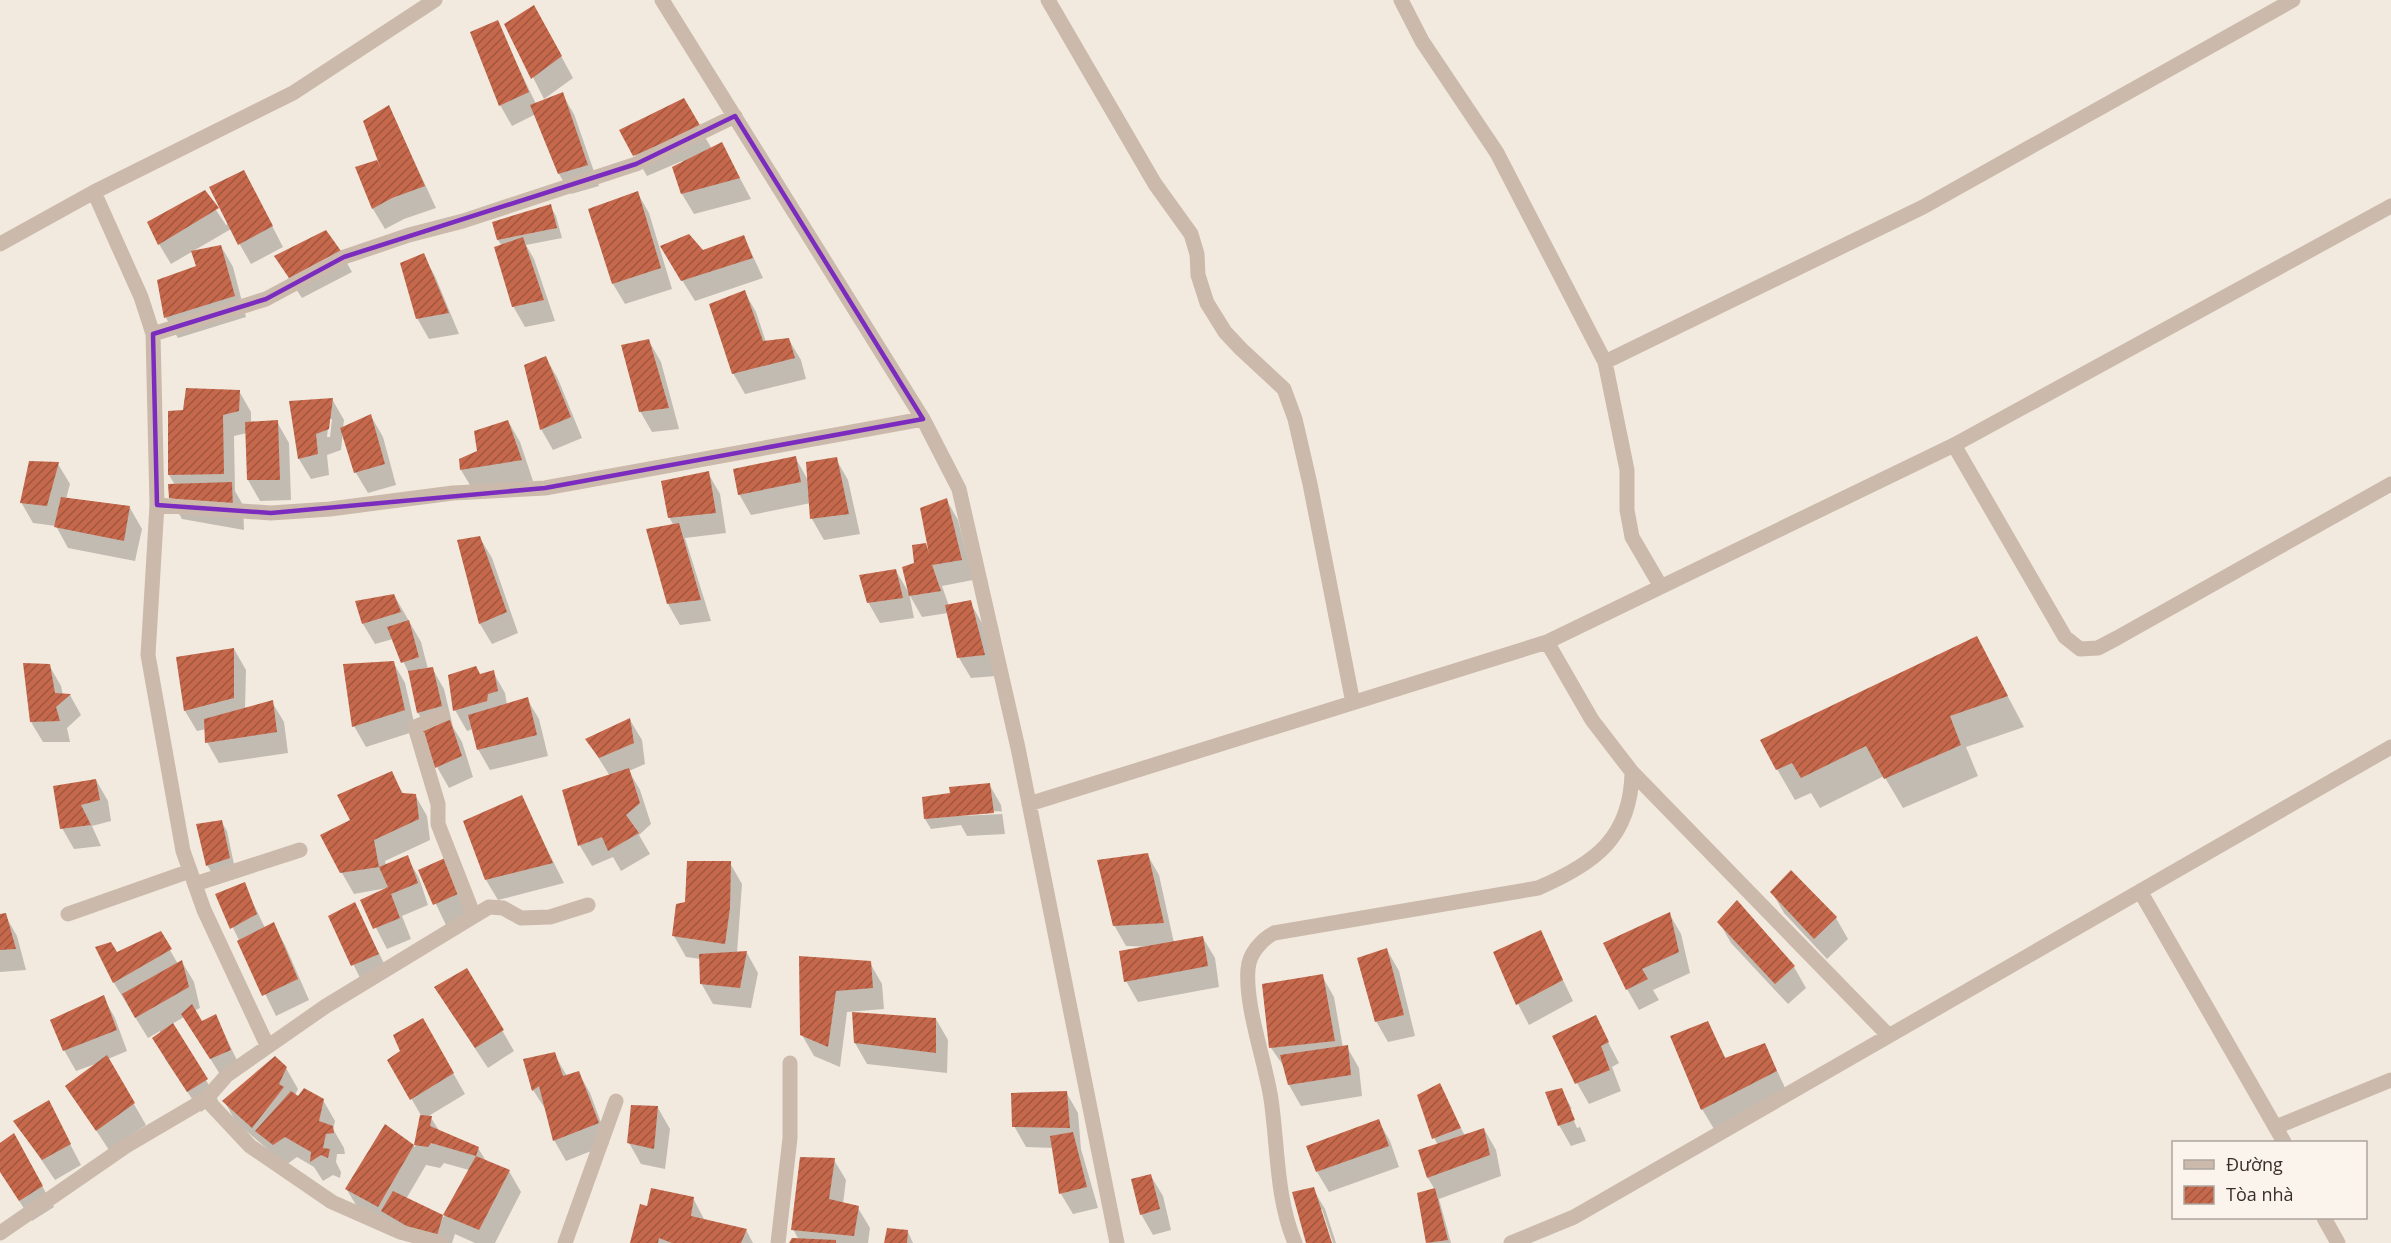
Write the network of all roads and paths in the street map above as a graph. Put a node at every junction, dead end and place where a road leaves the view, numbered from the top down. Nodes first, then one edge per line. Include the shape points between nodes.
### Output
1 (435, 0) edge
2 (662, 0) edge
3 (1048, 0) edge
4 (1401, 0) edge
5 (2293, 0) edge
6 (735, 117) junction
7 (94, 192) junction
8 (2391, 206) edge
9 (0, 244) edge
10 (153, 334) junction
11 (1605, 362) junction
12 (922, 419) junction
13 (1954, 445) junction
14 (2391, 484) edge
15 (157, 505) junction
16 (1660, 585) junction
17 (1547, 642) junction
18 (1353, 703) junction
19 (442, 715) dead end
20 (2391, 747) edge
21 (1632, 772) junction
22 (1029, 804) junction
23 (300, 849) dead end
24 (193, 877) junction
25 (2140, 891) junction
26 (588, 905) dead end
27 (68, 914) dead end
28 (474, 916) junction
29 (1889, 1036) junction
30 (267, 1045) junction
31 (790, 1063) dead end
32 (2391, 1080) edge
33 (206, 1099) junction
34 (616, 1101) dead end
35 (2276, 1127) junction
36 (2283, 1141) edge
37 (2325, 1219) edge
38 (0, 1233) edge
39 (442, 1243) edge
40 (565, 1243) edge
41 (778, 1243) edge
42 (1117, 1243) edge
43 (1295, 1243) edge
44 (1511, 1243) edge
45 (2338, 1243) edge

1 - 7 street via 293,93
2 - 6 street
3 - 18 street via 1155,184 1191,234 1207,303 1233,341 1284,389 1310,484
4 - 11 street via 1422,41 1497,153
5 - 11 street via 1923,207
6 - 10 street via 636,164 344,257 267,299
6 - 12 street
7 - 9 street
7 - 10 street via 141,297
8 - 13 street
10 - 15 street
11 - 16 street via 1627,470 1632,537
12 - 15 street via 545,489 453,493 271,513
12 - 22 street via 959,489
13 - 14 street via 2065,637 2080,649 2098,648 2117,638
13 - 16 street
15 - 24 street via 148,655 183,851
16 - 17 street
17 - 18 street
17 - 21 street via 1592,720
18 - 22 street
19 - 28 street via 415,727 438,804 438,824
20 - 25 street
21 - 29 street
21 - 43 street via 1628,811 1617,833 1589,862 1564,877 1538,888 1274,933 1263,939 1248,966 1249,990 1271,1101 1285,1214
22 - 42 street
23 - 24 street
24 - 27 street
24 - 30 street
25 - 29 street
25 - 35 street
26 - 28 street via 550,916 521,918 503,908 489,907
28 - 30 street
29 - 44 street via 1574,1217
30 - 33 street via 228,1075
31 - 41 street via 790,1138
32 - 35 street
33 - 38 street via 126,1146
33 - 39 street via 250,1146 332,1202 400,1232
34 - 40 street
35 - 36 street
37 - 45 street

